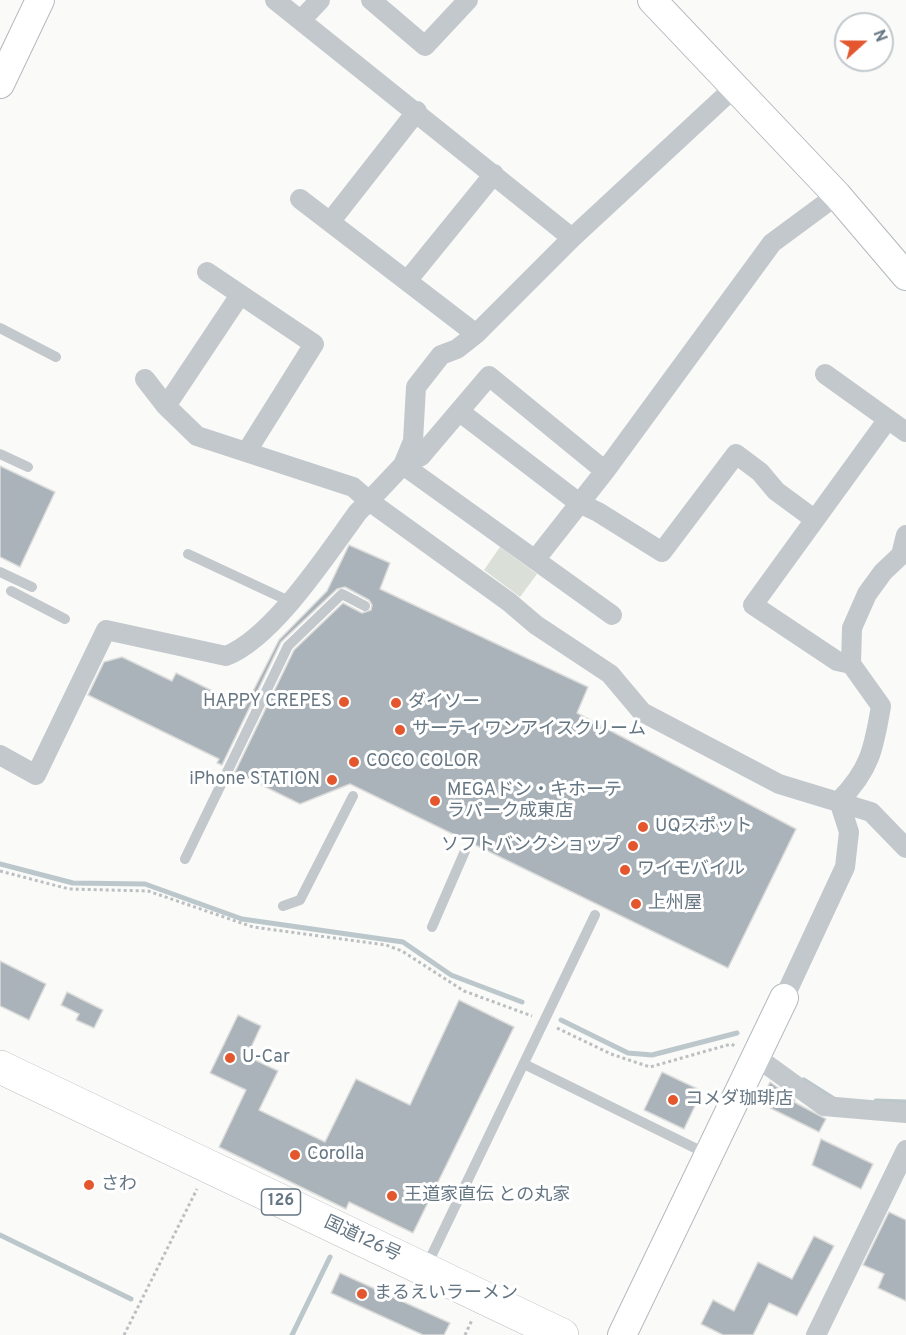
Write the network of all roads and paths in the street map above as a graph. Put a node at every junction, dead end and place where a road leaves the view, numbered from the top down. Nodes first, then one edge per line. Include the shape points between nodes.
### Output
1 (40, 0) edge
2 (275, 0) edge
3 (320, 0) edge
4 (371, 0) edge
5 (468, 0) edge
6 (652, 0) edge
7 (301, 20) junction
8 (0, 84) edge
9 (736, 86) junction
10 (417, 111) junction
11 (494, 174) junction
12 (837, 195) junction
13 (300, 199) dead end
14 (330, 222) junction
15 (572, 238) junction
16 (207, 272) dead end
17 (906, 276) edge
18 (406, 280) junction
19 (240, 295) junction
20 (0, 328) edge
21 (476, 334) junction
22 (56, 357) dead end
23 (825, 374) dead end
24 (145, 379) dead end
25 (166, 406) junction
26 (460, 412) junction
27 (888, 419) junction
28 (906, 432) edge
29 (247, 451) junction
30 (0, 454) edge
31 (403, 465) junction
32 (28, 467) dead end
33 (605, 471) junction
34 (369, 501) junction
35 (579, 503) junction
36 (814, 519) junction
37 (906, 535) edge
38 (188, 554) dead end
39 (536, 560) junction
40 (0, 572) edge
41 (32, 587) dead end
42 (11, 591) dead end
43 (291, 602) junction
44 (365, 606) dead end
45 (612, 615) dead end
46 (65, 619) dead end
47 (852, 664) junction
48 (0, 755) edge
49 (353, 796) dead end
50 (839, 801) junction
51 (906, 848) edge
52 (465, 851) dead end
53 (185, 859) dead end
54 (0, 871) edge
55 (283, 906) dead end
56 (595, 915) dead end
57 (432, 927) dead end
58 (784, 998) joint
59 (544, 1021) junction
60 (755, 1056) junction
61 (524, 1064) junction
62 (0, 1067) edge
63 (906, 1113) edge
64 (906, 1150) edge
65 (707, 1154) junction
66 (207, 1167) junction
67 (424, 1270) junction
68 (124, 1335) edge
69 (562, 1335) edge
70 (622, 1335) edge
71 (816, 1335) edge

1 - 8 street
2 - 7 street
3 - 7 street
4 - 5 street via 426,46
6 - 9 street
7 - 10 street
9 - 12 street
9 - 15 street
10 - 11 street
10 - 14 street
11 - 15 street
11 - 18 street
12 - 17 street
12 - 33 street via 772,243
13 - 14 street
14 - 18 street
15 - 21 street
16 - 19 street
18 - 21 street
19 - 25 street
19 - 29 street via 314,345
20 - 22 lane
21 - 31 street via 441,356 416,387 413,441
23 - 27 street
24 - 25 street
25 - 29 street via 197,436
26 - 31 street via 421,456
26 - 33 street via 489,376
26 - 35 street
27 - 28 street
27 - 36 street
29 - 34 street via 353,487
30 - 32 lane
31 - 34 street
31 - 39 street
33 - 35 street
34 - 43 street
34 - 50 street via 536,625 610,674 642,712 779,784
35 - 36 street via 662,552 736,454
35 - 39 street
36 - 47 street via 753,605 837,661
37 - 47 street via 901,555 867,594 852,628
38 - 43 lane
39 - 45 street
40 - 41 lane
42 - 46 lane
43 - 48 street via 239,651 226,656 106,630 36,774
44 - 53 lane via 342,594 288,646
47 - 50 street via 881,706 874,752 858,783
49 - 55 lane via 300,900
50 - 51 street via 871,812
50 - 58 street via 849,832 845,867
52 - 57 lane
54 - 59 path via 69,889 148,891 253,927 386,945 464,991
56 - 59 lane
58 - 60 street
59 - 60 path via 611,1054 650,1066 731,1044
59 - 61 lane
60 - 63 street via 824,1106
60 - 65 street
61 - 65 lane
61 - 67 lane
62 - 66 highway, 国道126号 / 126
64 - 71 street
65 - 70 street
66 - 67 highway, 国道126号 / 126
66 - 68 path
67 - 69 highway, 国道126号 / 126

